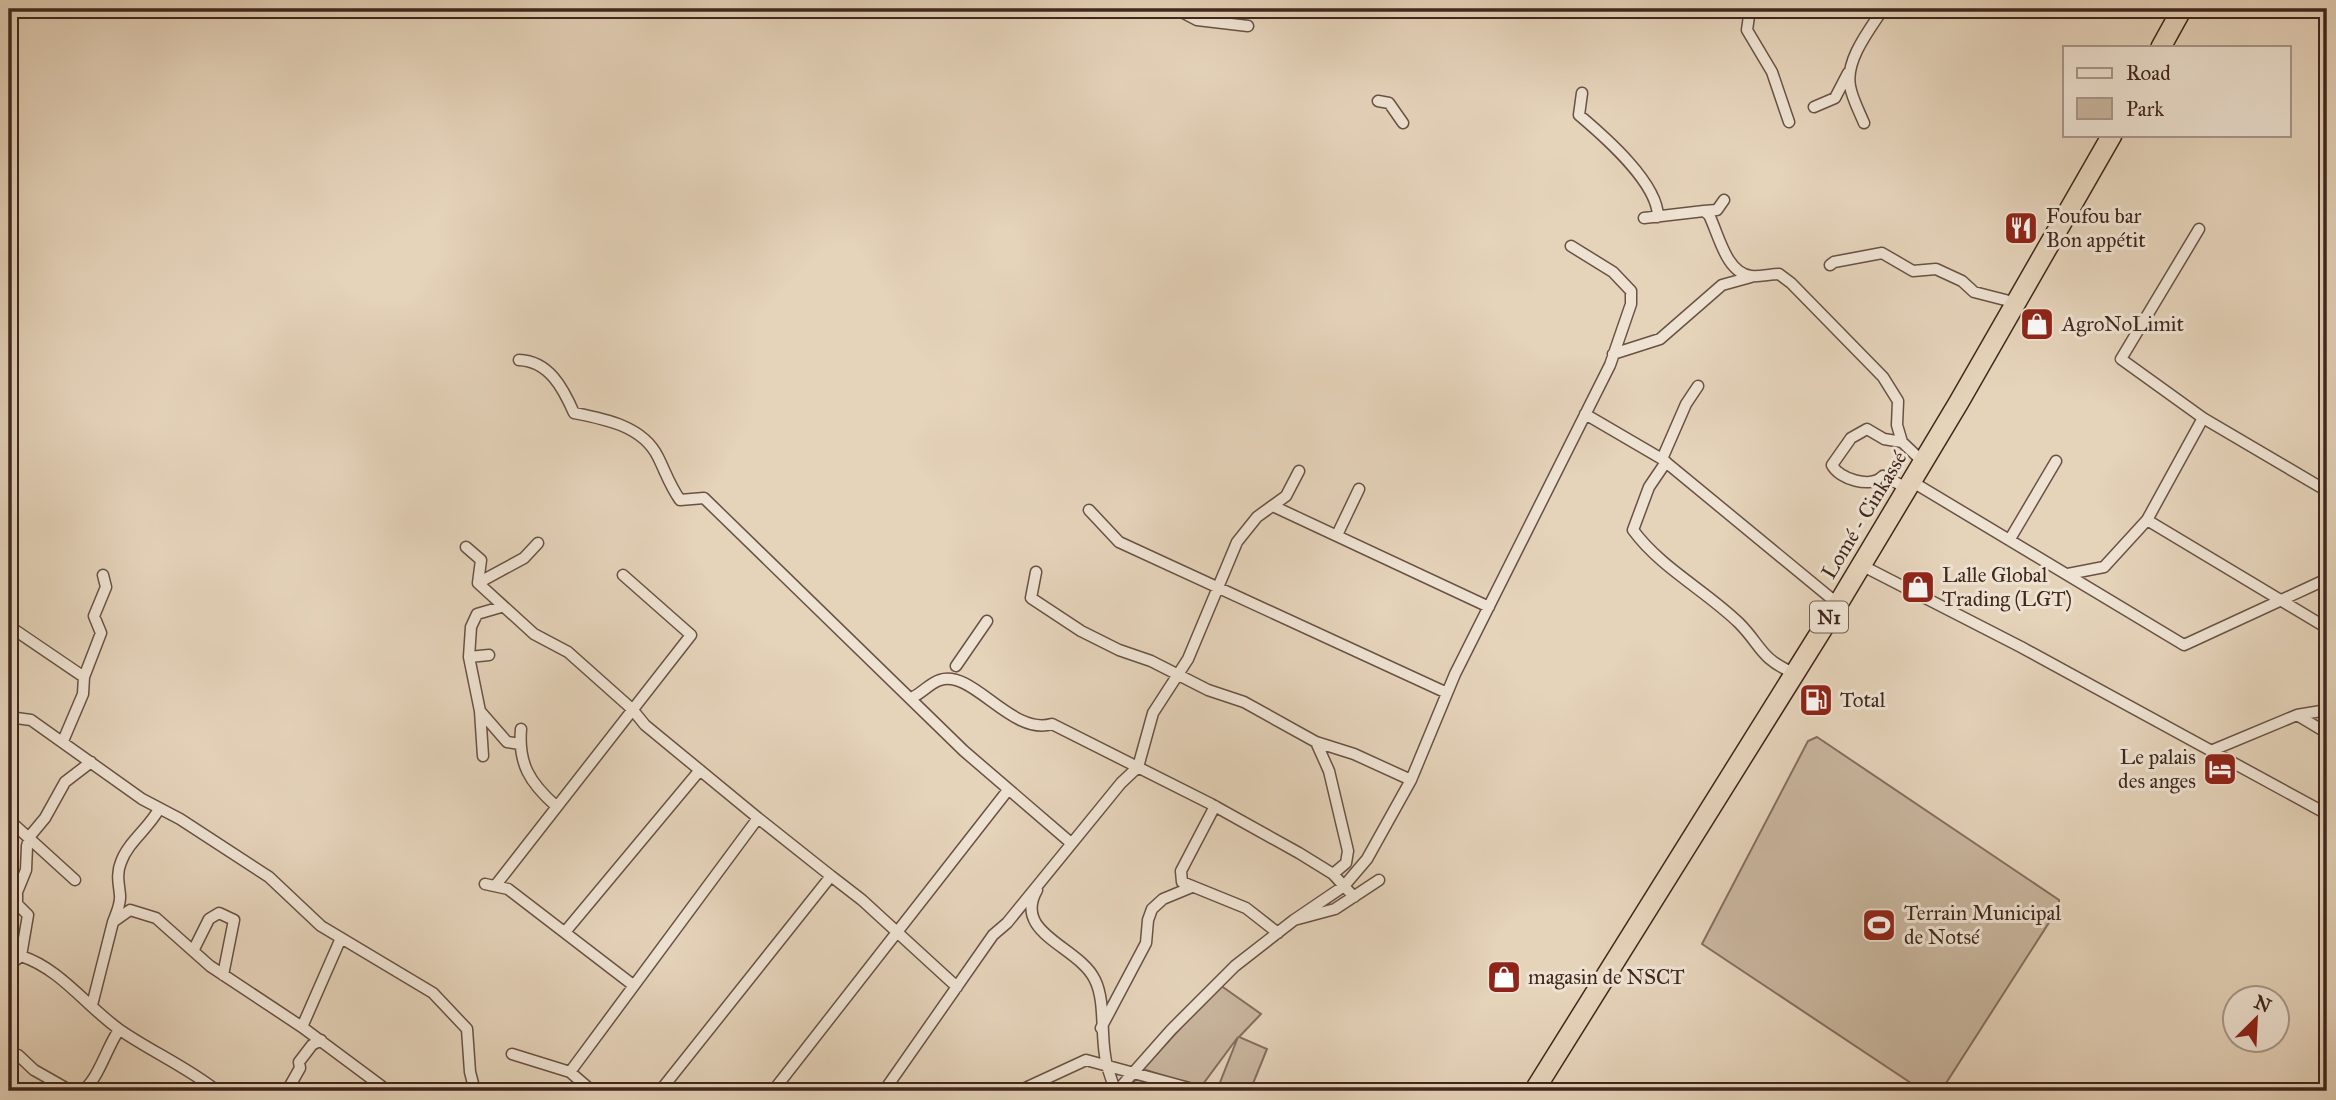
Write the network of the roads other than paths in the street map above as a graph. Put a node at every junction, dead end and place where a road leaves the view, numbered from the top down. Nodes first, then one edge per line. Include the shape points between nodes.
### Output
1 (1177, 9) edge
2 (1751, 9) edge
3 (1882, 9) edge
4 (2182, 9) edge
5 (1248, 26) dead end
6 (2162, 46) edge
7 (1853, 65) junction
8 (1582, 93) dead end
9 (1378, 101) dead end
10 (1814, 107) dead end
11 (1789, 122) dead end
12 (1403, 123) dead end
13 (1864, 123) dead end
14 (2111, 136) edge
15 (1704, 211) junction
16 (1658, 217) junction
17 (1644, 218) dead end
18 (1715, 226) junction
19 (2199, 229) dead end
20 (1571, 246) dead end
21 (1830, 265) dead end
22 (1753, 277) junction
23 (2017, 303) junction
24 (1613, 355) junction
25 (519, 360) dead end
26 (1698, 386) dead end
27 (1585, 414) junction
28 (2203, 418) junction
29 (1902, 442) junction
30 (1664, 461) junction
31 (2056, 461) dead end
32 (1923, 463) junction
33 (1299, 471) dead end
34 (1909, 485) junction
35 (1359, 489) dead end
36 (2327, 491) edge
37 (1275, 507) junction
38 (1089, 510) dead end
39 (2147, 520) junction
40 (1337, 535) junction
41 (2010, 539) junction
42 (538, 544) dead end
43 (466, 547) dead end
44 (1861, 565) junction
45 (1036, 572) dead end
46 (2068, 574) junction
47 (103, 575) dead end
48 (623, 575) dead end
49 (2327, 579) edge
50 (478, 583) junction
51 (1216, 588) junction
52 (2283, 600) junction
53 (1838, 604) junction
54 (501, 607) junction
55 (1489, 607) junction
56 (987, 621) dead end
57 (9, 626) edge
58 (2327, 628) edge
59 (489, 655) dead end
60 (469, 657) junction
61 (956, 666) dead end
62 (1794, 673) junction
63 (1178, 675) junction
64 (84, 677) junction
65 (1447, 693) junction
66 (913, 697) junction
67 (632, 709) junction
68 (2327, 710) edge
69 (480, 711) junction
70 (2297, 715) junction
71 (9, 718) edge
72 (521, 729) dead end
73 (2327, 733) edge
74 (63, 741) junction
75 (1316, 742) junction
76 (520, 744) junction
77 (2213, 750) junction
78 (483, 756) dead end
79 (91, 762) junction
80 (1138, 767) junction
81 (699, 770) junction
82 (1411, 780) junction
83 (1008, 790) junction
84 (556, 806) junction
85 (1215, 806) junction
86 (159, 808) junction
87 (2327, 814) edge
88 (758, 818) junction
89 (9, 820) edge
90 (30, 836) junction
91 (1071, 843) junction
92 (1333, 874) junction
93 (831, 877) junction
94 (75, 880) dead end
95 (1379, 880) dead end
96 (1344, 886) junction
97 (1037, 887) junction
98 (1192, 887) junction
99 (13, 888) edge
100 (1354, 897) junction
101 (121, 898) junction
102 (130, 910) junction
103 (1294, 920) junction
104 (113, 922) junction
105 (565, 932) junction
106 (898, 933) junction
107 (1278, 933) junction
108 (341, 938) junction
109 (193, 951) junction
110 (21, 956) junction
111 (9, 964) edge
112 (223, 975) junction
113 (633, 985) junction
114 (957, 987) junction
115 (92, 1005) junction
116 (302, 1027) junction
117 (1101, 1028) junction
118 (119, 1030) junction
119 (321, 1040) junction
120 (512, 1054) dead end
121 (18, 1055) dead end
122 (1108, 1067) junction
123 (570, 1072) junction
124 (1133, 1073) junction
125 (71, 1091) edge
126 (81, 1091) edge
127 (217, 1091) edge
128 (287, 1091) edge
129 (388, 1091) edge
130 (475, 1091) edge
131 (592, 1091) edge
132 (660, 1091) edge
133 (773, 1091) edge
134 (884, 1091) edge
135 (1019, 1091) edge
136 (1116, 1091) edge
137 (1200, 1091) edge
138 (1534, 1091) edge

1 - 5 street via 1197,20
2 - 11 street via 1747,30 1772,72
3 - 7 street
4 - 6 highway
7 - 10 street via 1835,98
7 - 13 street via 1850,86
8 - 16 street via 1579,115 1646,183 1658,203
9 - 12 street via 1389,103
14 - 23 highway, Lomé - Cinkassé / N1
15 - 16 street
15 - 18 street
15 - 18 street via 1721,205
16 - 17 street
18 - 22 street via 1729,261
19 - 28 street via 2121,359
20 - 24 street via 1613,272 1631,291
21 - 23 street via 1882,253 1913,271 1937,269 1974,292
22 - 24 street via 1722,285 1660,340
22 - 29 street via 1779,274 1791,283 1883,377 1898,401
23 - 32 highway, Lomé - Cinkassé / N1
24 - 27 street
25 - 66 street via 530,360 552,374 574,413 635,431 657,455 680,500 704,498
26 - 30 street
27 - 30 street
27 - 55 street
28 - 36 street
28 - 39 street
29 - 32 street
29 - 34 street via 1867,429 1852,438 1832,465 1843,477 1872,481 1883,476
30 - 53 street
30 - 62 street via 1633,530 1646,547 1740,625 1762,654
31 - 41 street
32 - 34 highway, Lomé - Cinkassé / N1
33 - 37 street
34 - 41 street
34 - 44 highway, Lomé - Cinkassé / N1
35 - 40 street
37 - 40 street
37 - 51 street via 1247,527
38 - 51 street via 1119,542
39 - 46 street via 2104,567
39 - 52 street
40 - 55 street
41 - 46 street
42 - 50 street via 524,558
43 - 50 street via 481,561
44 - 53 highway, Lomé - Cinkassé / N1
44 - 77 street
45 - 63 street via 1031,598 1082,631
46 - 52 street via 2185,645
47 - 64 street via 106,587 94,616 100,633
48 - 67 street via 691,635
49 - 52 street
50 - 54 street
51 - 63 street
51 - 65 street
52 - 58 street
53 - 62 highway, Lomé - Cinkassé / N1
54 - 60 street via 477,614 471,627
54 - 67 street via 534,634 568,652
55 - 65 street
56 - 61 street
57 - 64 street
59 - 60 street
60 - 69 street
62 - 138 highway, Lomé - Cinkassé / N1
63 - 75 street via 1274,716
63 - 80 street via 1153,713
64 - 74 street via 83,694
65 - 82 street
66 - 80 street via 939,680 958,681 1028,723 1052,724
66 - 83 street
67 - 81 street
67 - 84 street
68 - 70 street
69 - 76 street via 508,742
69 - 78 street
70 - 73 street
70 - 77 street
71 - 74 street via 31,720
72 - 76 street
74 - 79 street
75 - 82 street
75 - 92 street via 1325,758 1348,851 1346,863
76 - 84 street via 524,769
77 - 87 street
79 - 86 street
79 - 90 street via 65,782
80 - 85 street
80 - 91 street
81 - 88 street
81 - 105 street
82 - 96 street via 1367,859
83 - 91 street
83 - 106 street
84 - 105 street via 490,885 508,890
85 - 92 street
85 - 98 street via 1181,871 1182,882
86 - 101 street via 139,839 127,848 117,884
86 - 108 street via 270,877 321,926
88 - 93 street
88 - 113 street
89 - 90 street
90 - 94 street
90 - 99 street via 26,870
91 - 97 street
92 - 96 street
93 - 106 street
93 - 132 street
95 - 100 street
96 - 100 street
96 - 103 street
97 - 114 street via 993,934
97 - 117 street via 1030,904 1032,918 1095,980
98 - 107 street via 1246,908
98 - 117 street via 1163,899 1153,909 1146,943
99 - 110 street via 17,904 28,915
100 - 103 street via 1335,909
101 - 102 street
101 - 104 street
102 - 104 street
102 - 109 street via 156,918
103 - 107 street
104 - 115 street
105 - 113 street
106 - 114 street
106 - 133 street
107 - 124 street via 1207,992
108 - 116 street
108 - 130 street via 433,993 467,1029
109 - 112 street
109 - 112 street via 209,919 219,914 234,920
110 - 111 street
110 - 115 street via 51,970
112 - 116 street
113 - 123 street
114 - 134 street
115 - 118 street
116 - 119 street
117 - 122 street
118 - 126 street via 107,1045 98,1072
118 - 127 street
119 - 128 street via 299,1062 300,1069
119 - 129 street
120 - 123 street
121 - 125 street
122 - 124 street
122 - 135 street via 1086,1060
122 - 136 street
123 - 131 street
124 - 136 street
124 - 137 street

